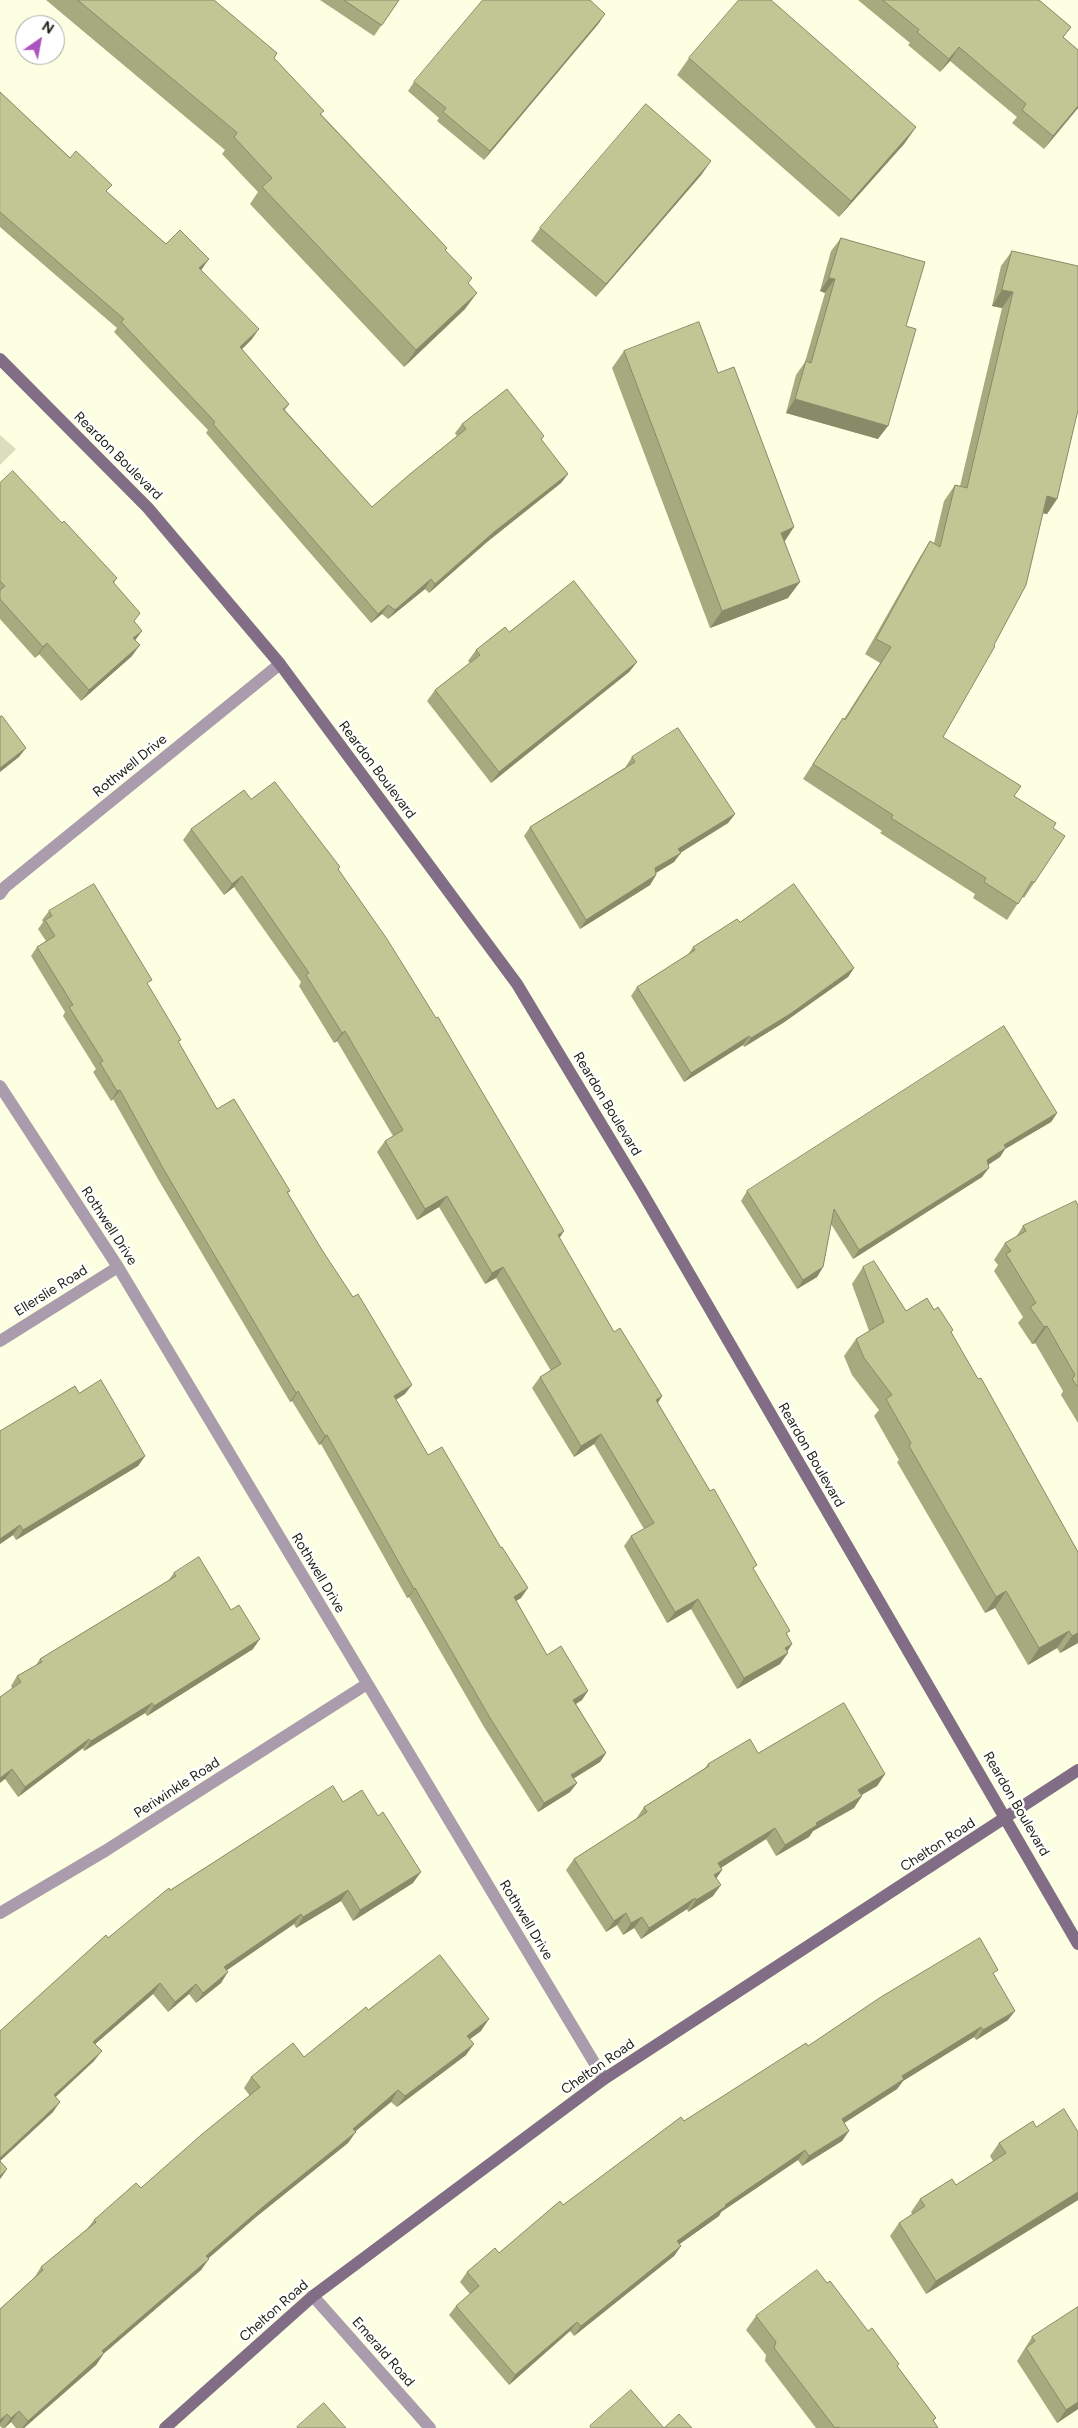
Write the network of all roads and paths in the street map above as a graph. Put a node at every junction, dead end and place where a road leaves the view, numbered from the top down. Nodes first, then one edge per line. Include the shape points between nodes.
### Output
1 (0, 359) edge
2 (280, 664) junction
3 (0, 894) edge
4 (0, 1086) edge
5 (118, 1267) junction
6 (0, 1341) edge
7 (367, 1684) junction
8 (1078, 1770) edge
9 (1007, 1818) junction
10 (0, 1913) edge
11 (1078, 1944) edge
12 (604, 2079) junction
13 (313, 2296) junction
14 (165, 2428) edge
15 (430, 2428) edge

1 - 2 street, Reardon Boulevard via 148,508
2 - 3 street, Rothwell Drive
2 - 9 street, Reardon Boulevard via 517,984
4 - 5 street, Rothwell Drive
5 - 6 street, Ellerslie Road
5 - 7 street, Rothwell Drive
7 - 10 street, Periwinkle Road via 105,1851
7 - 12 street, Rothwell Drive
8 - 9 street, Chelton Road
9 - 11 street, Reardon Boulevard
9 - 12 street, Chelton Road
12 - 13 street, Chelton Road
13 - 14 street, Chelton Road
13 - 15 street, Emerald Road

